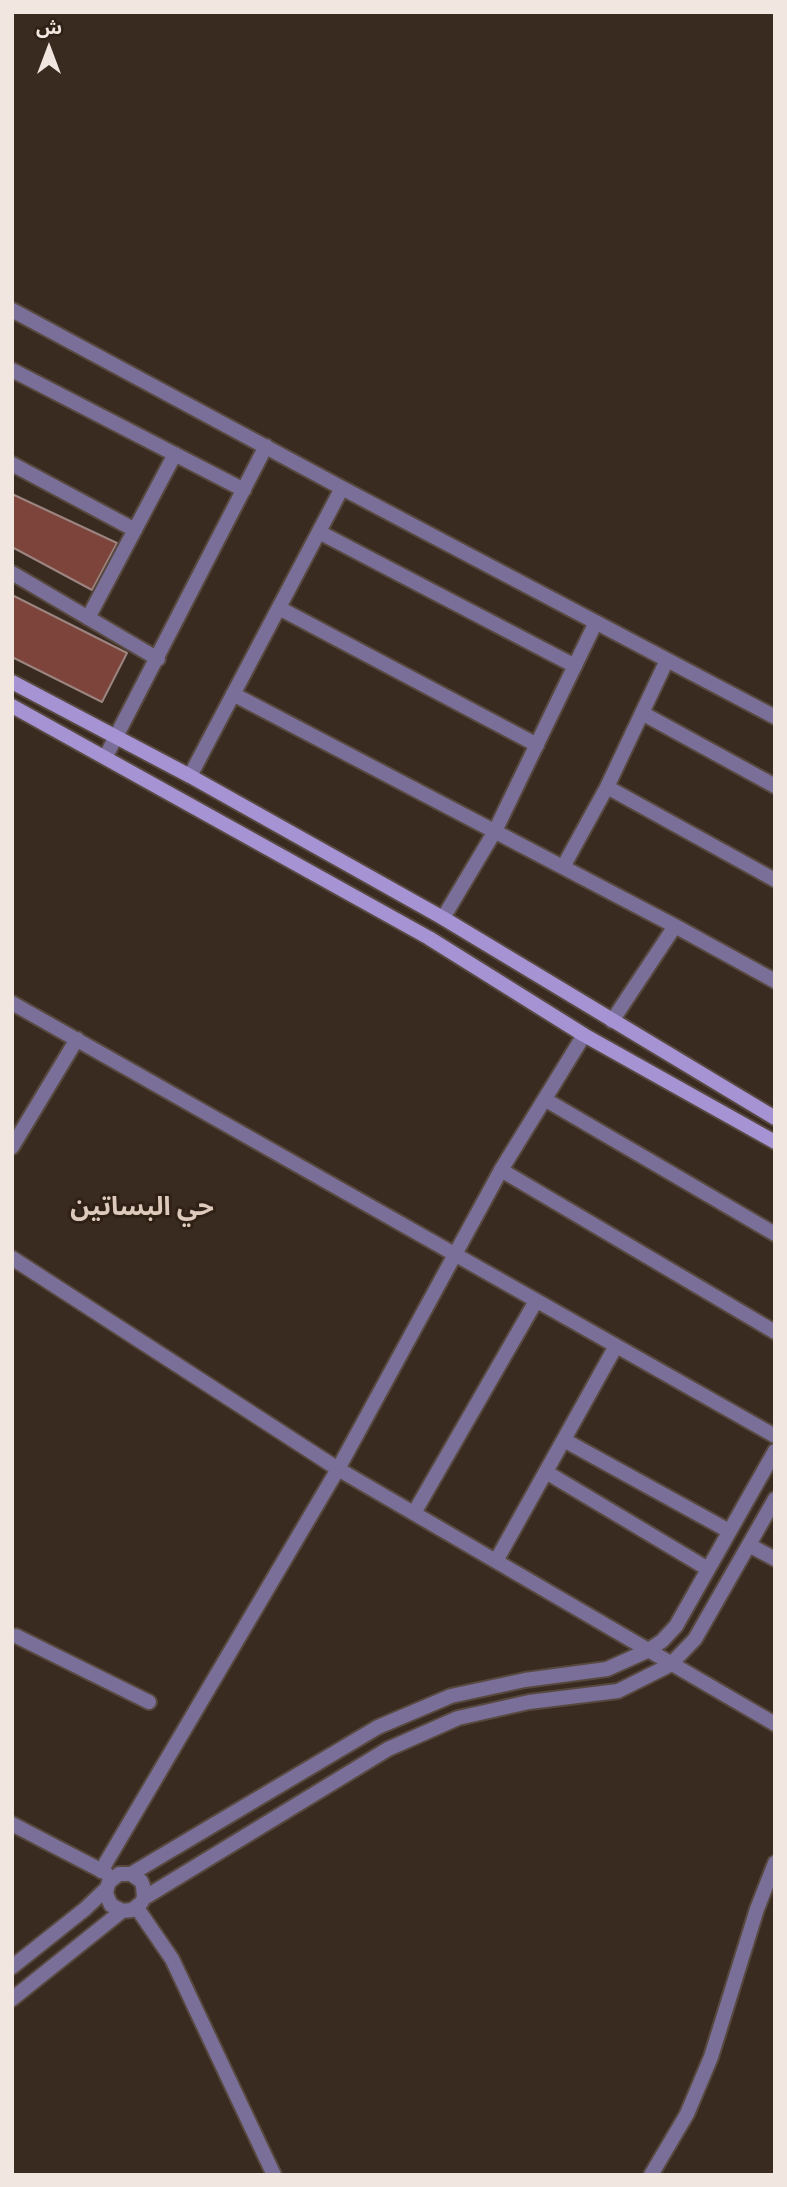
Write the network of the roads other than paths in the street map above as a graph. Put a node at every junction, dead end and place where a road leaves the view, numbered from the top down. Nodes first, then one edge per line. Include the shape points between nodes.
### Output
1 (12, 310) edge
2 (12, 370) edge
3 (266, 446) junction
4 (175, 454) junction
5 (12, 464) edge
6 (342, 488) junction
7 (244, 490) junction
8 (135, 530) junction
9 (319, 532) junction
10 (12, 573) edge
11 (279, 608) junction
12 (88, 618) junction
13 (596, 622) junction
14 (158, 660) junction
15 (667, 660) junction
16 (575, 666) junction
17 (12, 682) edge
18 (233, 694) junction
19 (12, 706) edge
20 (642, 713) junction
21 (775, 717) edge
22 (117, 737) junction
23 (537, 745) junction
24 (106, 757) junction
25 (190, 775) junction
26 (775, 786) edge
27 (607, 787) junction
28 (495, 831) junction
29 (563, 867) junction
30 (775, 880) edge
31 (443, 918) junction
32 (675, 926) junction
33 (773, 976) edge
34 (12, 1003) edge
35 (612, 1021) junction
36 (584, 1035) junction
37 (77, 1040) junction
38 (546, 1100) junction
39 (775, 1118) edge
40 (775, 1142) edge
41 (12, 1146) edge
42 (501, 1170) junction
43 (775, 1234) edge
44 (455, 1255) junction
45 (12, 1258) edge
46 (536, 1301) junction
47 (775, 1332) edge
48 (616, 1346) junction
49 (775, 1436) edge
50 (564, 1440) junction
51 (775, 1451) edge
52 (338, 1469) junction
53 (546, 1472) junction
54 (775, 1499) edge
55 (414, 1513) junction
56 (729, 1531) junction
57 (748, 1545) junction
58 (775, 1559) edge
59 (496, 1562) junction
60 (708, 1569) junction
61 (14, 1638) edge
62 (647, 1651) junction
63 (670, 1665) junction
64 (149, 1702) dead end
65 (775, 1724) edge
66 (12, 1824) edge
67 (775, 1863) edge
68 (131, 1874) junction
69 (107, 1879) junction
70 (140, 1903) junction
71 (122, 1911) junction
72 (12, 1967) edge
73 (12, 1999) edge
74 (274, 2175) edge
75 (651, 2175) edge

1 - 3 street
2 - 4 street
3 - 6 street
3 - 7 street
4 - 7 street
4 - 8 street
5 - 8 street
6 - 9 street
6 - 13 street
7 - 14 street
8 - 12 street
9 - 11 street
9 - 16 street
10 - 12 street
11 - 18 street
11 - 23 street
12 - 14 street
13 - 15 street
13 - 16 street
14 - 22 street
15 - 20 street
15 - 21 street
16 - 23 street
17 - 22 main road
18 - 25 street
18 - 28 street
19 - 24 main road
20 - 26 street
20 - 27 street
22 - 24 street
22 - 25 main road
23 - 28 street
24 - 36 main road via 429,939
25 - 31 main road
27 - 29 street
27 - 30 street
28 - 29 street
28 - 31 street
29 - 32 street
31 - 35 main road
32 - 33 street
32 - 35 street
34 - 37 street
35 - 39 main road
36 - 38 street
36 - 40 main road
37 - 41 street
37 - 44 street
38 - 42 street
38 - 43 street
42 - 44 street
42 - 47 street
44 - 46 street
44 - 52 street
45 - 52 street
46 - 48 street
46 - 55 street
48 - 49 street
48 - 50 street
50 - 53 street
50 - 56 street
51 - 56 street
52 - 55 street
52 - 69 street
53 - 59 street
53 - 60 street
54 - 57 street
55 - 59 street
56 - 60 street
57 - 58 street
57 - 63 street via 695,1639
59 - 62 street
60 - 62 street via 676,1626
61 - 64 street
62 - 63 street
62 - 68 street via 607,1669 450,1696 378,1727
63 - 65 street
63 - 70 street via 618,1691 529,1702 458,1718 388,1749
66 - 69 street
67 - 75 street via 711,2057 687,2114
68 - 69 street
68 - 70 street via 143,1886
69 - 71 street via 108,1900
69 - 72 street via 85,1909
70 - 71 street
70 - 74 street via 172,1959
71 - 73 street

